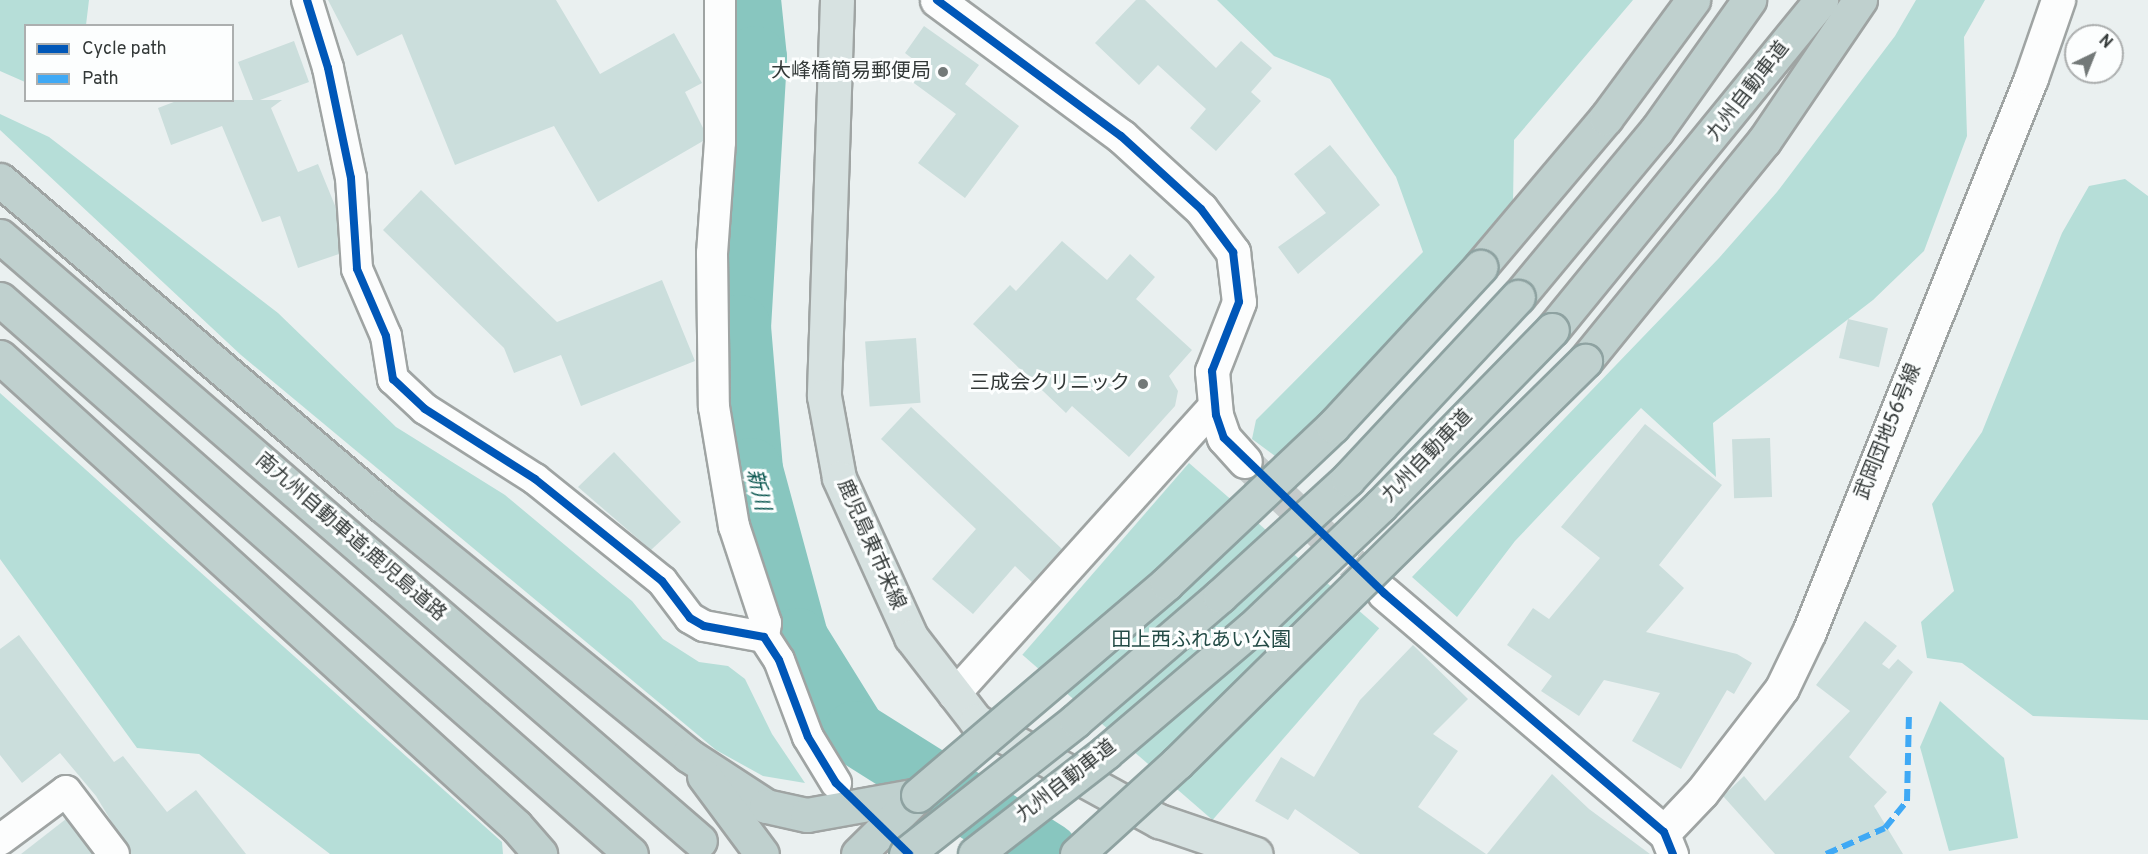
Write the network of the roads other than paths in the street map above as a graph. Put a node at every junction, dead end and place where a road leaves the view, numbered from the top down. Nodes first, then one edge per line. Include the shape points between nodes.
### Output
1 (307, 0) edge
2 (720, 0) edge
3 (837, 0) edge
4 (937, 0) edge
5 (1693, 0) edge
6 (1749, 0) edge
7 (1821, 0) edge
8 (1860, 0) edge
9 (2058, 0) edge
10 (0, 180) edge
11 (0, 236) edge
12 (0, 299) edge
13 (0, 357) edge
14 (1215, 405) junction
15 (1245, 461) tunnel mouth
16 (1384, 593) tunnel mouth
17 (764, 637) junction
18 (954, 695) junction
19 (688, 755) junction
20 (836, 783) dead end
21 (918, 795) junction
22 (516, 826) junction
23 (0, 840) edge
24 (700, 841) dead end
25 (1669, 843) edge
26 (114, 854) edge
27 (540, 854) edge
28 (558, 854) edge
29 (631, 854) edge
30 (762, 854) edge
31 (858, 854) edge
32 (906, 854) edge
33 (975, 854) edge
34 (1077, 854) edge
35 (1256, 854) edge

1 - 17 street via 328,68 351,178 357,269 386,336 393,379 425,409 535,479 662,581 690,618 704,626
2 - 17 street via 720,142 712,253 714,407 734,526 766,623
3 - 18 main road, 鹿児島東市来線 via 824,396 839,478 877,566 911,637
4 - 14 street via 1121,136 1202,209 1233,252 1239,302 1212,371
5 - 21 highway, bridge via 1606,118 1480,267 1333,426 1167,583
6 - 32 highway, bridge via 1656,131 1518,297 1348,479 1220,597 1076,720
7 - 33 highway, 九州自動車道, bridge via 1552,330 1380,506 1252,628 1105,753
8 - 34 highway, bridge via 1764,141 1585,361 1178,763
9 - 25 street, 武岡団地56号線 via 2027,89 1809,632 1782,688 1702,792
10 - 19 highway via 365,491
11 - 24 highway, 南九州自動車道;鹿児島道路
12 - 29 highway
13 - 22 highway
14 - 15 street via 1224,438
14 - 18 street
16 - 25 street
17 - 20 street via 778,660 808,736
18 - 35 main road, 鹿児島東市来線 via 976,721 1159,821
19 - 21 highway via 766,806 807,814
19 - 30 highway
21 - 31 highway
22 - 27 highway
22 - 28 highway
23 - 26 street via 66,791

